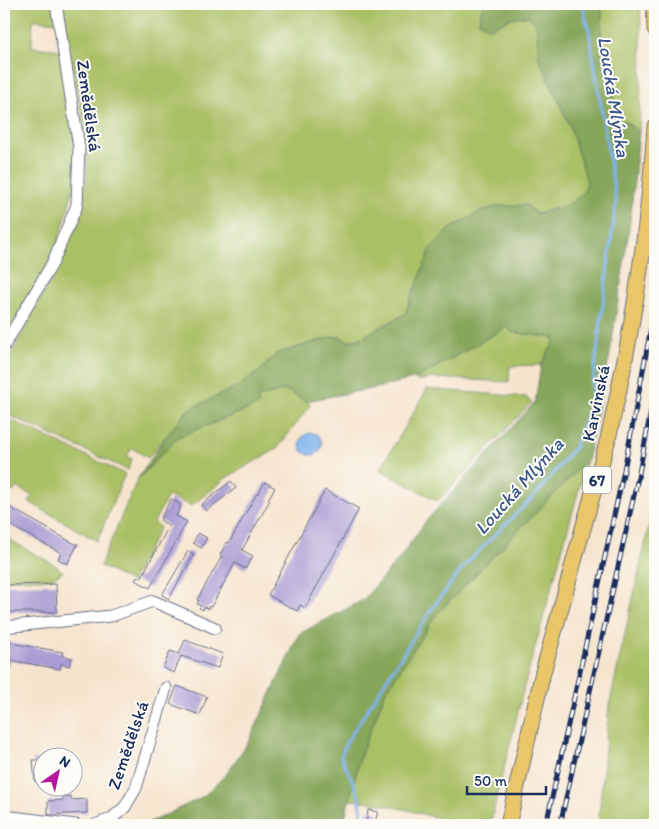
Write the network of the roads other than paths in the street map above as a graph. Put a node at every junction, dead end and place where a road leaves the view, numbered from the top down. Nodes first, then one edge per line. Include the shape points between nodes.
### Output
1 (56, 4) edge
2 (654, 4) edge
3 (655, 29) edge
4 (655, 128) edge
5 (4, 346) edge
6 (4, 627) edge
7 (215, 628) dead end
8 (166, 688) dead end
9 (4, 816) edge
10 (76, 825) edge
11 (95, 825) edge
12 (508, 825) edge

1 - 5 street, Zemědělská via 79,147 77,205 52,264
2 - 3 main road
4 - 12 main road, Karvinská / 67 via 644,241 617,403 543,672
6 - 7 street via 111,616 153,601
8 - 11 street, Zemědělská via 136,788 125,807 111,819
9 - 10 street

